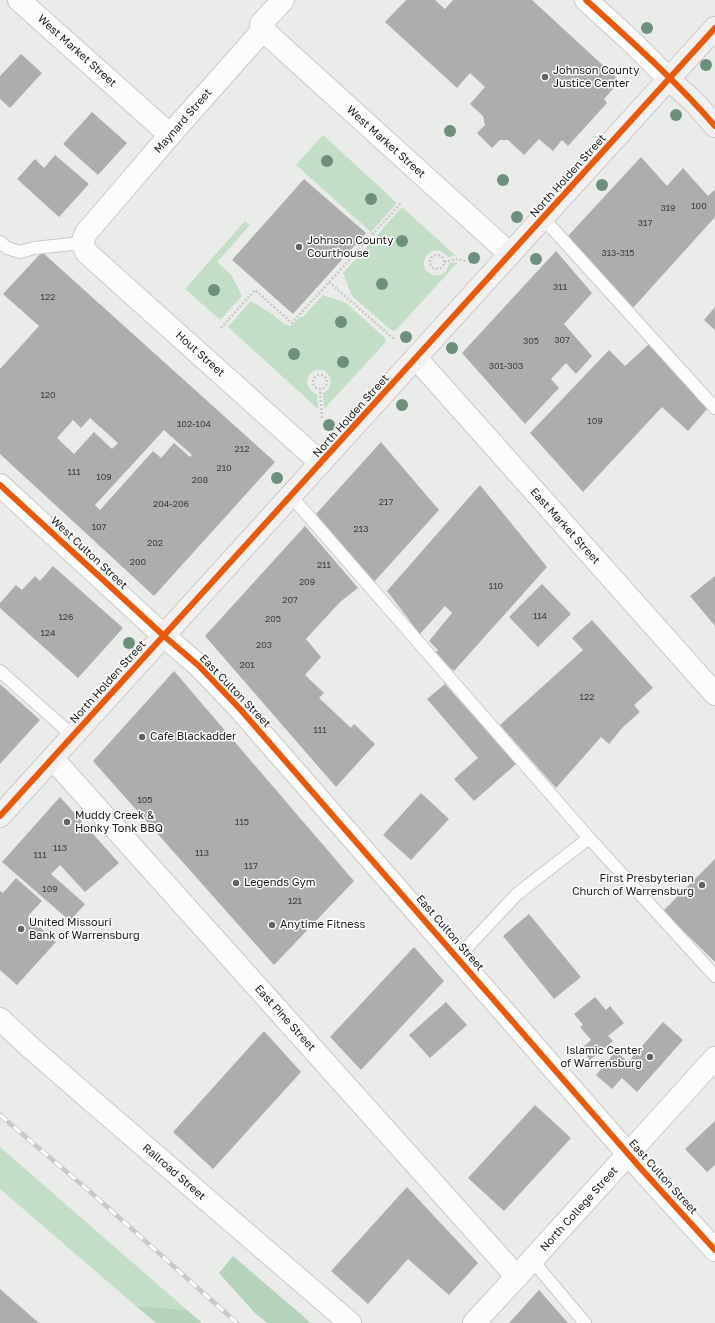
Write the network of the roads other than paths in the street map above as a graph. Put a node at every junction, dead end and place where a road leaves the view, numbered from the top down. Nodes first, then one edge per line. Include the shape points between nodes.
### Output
1 (19, 0) edge
2 (283, 0) edge
3 (586, 0) edge
4 (715, 28) edge
5 (263, 30) junction
6 (669, 79) junction
7 (715, 126) edge
8 (170, 135) junction
9 (543, 218) junction
10 (0, 242) edge
11 (82, 242) junction
12 (510, 254) junction
13 (416, 358) junction
14 (715, 408) edge
15 (321, 463) junction
16 (0, 485) edge
17 (291, 496) junction
18 (164, 636) junction
19 (0, 671) edge
20 (715, 694) edge
21 (73, 736) junction
22 (53, 759) junction
23 (0, 816) edge
24 (589, 838) junction
25 (458, 957) junction
26 (715, 976) edge
27 (0, 1019) edge
28 (715, 1058) edge
29 (628, 1153) junction
30 (715, 1250) edge
31 (532, 1260) junction
32 (518, 1277) junction
33 (350, 1323) edge
34 (474, 1323) edge
35 (585, 1323) edge

1 - 8 street, West Market Street
2 - 5 street, Maynard Street via 261,24
3 - 6 street
4 - 6 main road, North Holden Street
5 - 8 street, Maynard Street
5 - 12 street, West Market Street
6 - 7 main road
6 - 9 main road, North Holden Street
8 - 11 street, Maynard Street via 86,233
9 - 12 main road, North Holden Street
9 - 14 lane
10 - 11 lane via 7,248 20,252
11 - 15 street, Hout Street via 87,253
12 - 13 main road, North Holden Street
13 - 15 main road, North Holden Street
13 - 20 street, East Market Street
15 - 17 main road, North Holden Street
16 - 18 street, West Culton Street
17 - 18 main road, North Holden Street
17 - 24 lane
18 - 21 main road, North Holden Street
18 - 25 street, East Culton Street via 199,666 240,709
19 - 21 lane
21 - 22 main road, North Holden Street
22 - 23 main road, North Holden Street
22 - 32 street, East Pine Street
24 - 25 lane via 517,894
24 - 26 lane
25 - 29 street, East Culton Street
27 - 33 street, Railroad Street
28 - 29 street, North College Street
29 - 30 street, East Culton Street
29 - 31 street, North College Street
31 - 32 street, North College Street
31 - 35 lane
32 - 34 street, North College Street

